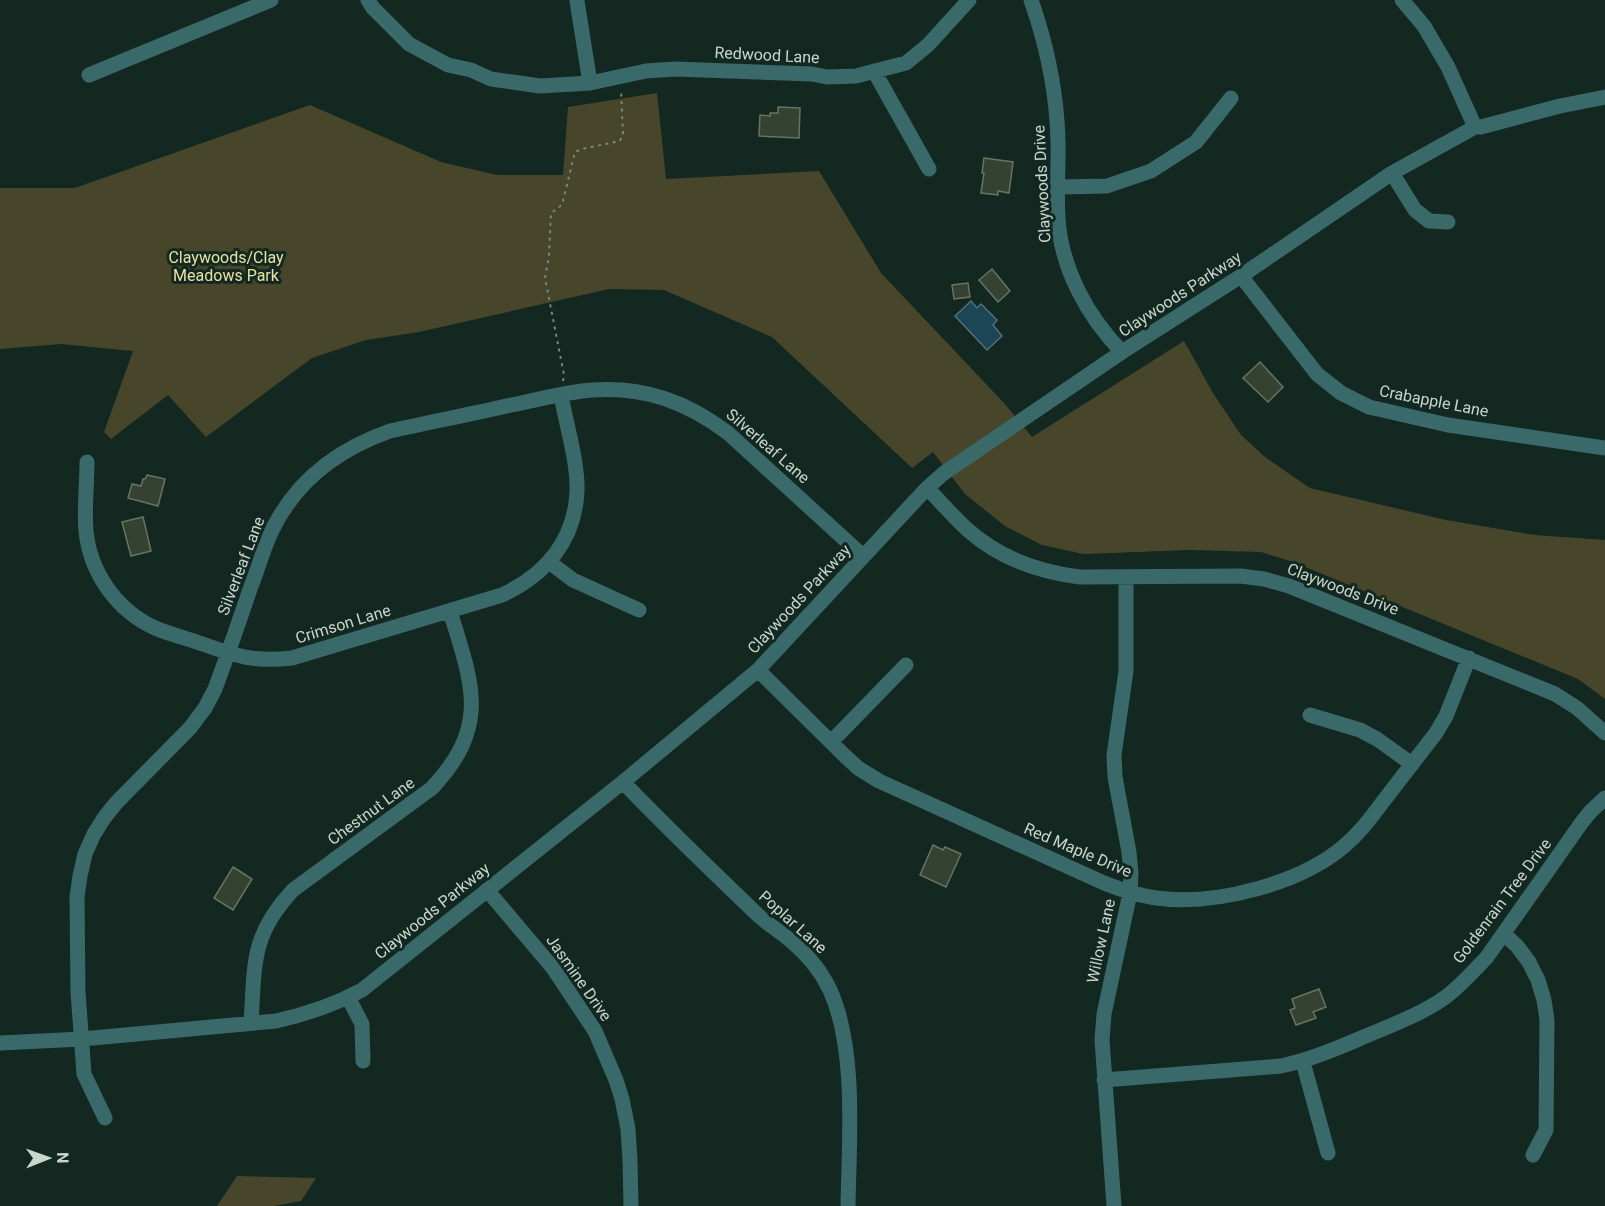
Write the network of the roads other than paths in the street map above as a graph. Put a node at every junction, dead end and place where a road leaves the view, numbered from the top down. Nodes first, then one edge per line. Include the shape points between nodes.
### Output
1 (271, 0) edge
2 (368, 0) edge
3 (969, 0) edge
4 (1031, 0) edge
5 (1402, 0) edge
6 (577, 1) edge
7 (874, 71) junction
8 (89, 75) dead end
9 (590, 83) junction
10 (1605, 97) edge
11 (1231, 98) dead end
12 (1475, 127) junction
13 (929, 169) dead end
14 (1392, 173) junction
15 (1059, 187) junction
16 (1448, 222) dead end
17 (1241, 276) junction
18 (1122, 352) junction
19 (561, 395) junction
20 (1605, 448) edge
21 (87, 462) dead end
22 (927, 488) junction
23 (863, 556) junction
24 (549, 562) junction
25 (1126, 577) junction
26 (639, 610) dead end
27 (450, 611) junction
28 (228, 653) junction
29 (1469, 658) junction
30 (906, 665) dead end
31 (758, 670) junction
32 (1310, 715) dead end
33 (1605, 734) edge
34 (831, 742) junction
35 (1412, 764) junction
36 (623, 783) junction
37 (1605, 798) edge
38 (487, 890) junction
39 (1130, 893) junction
40 (1504, 934) junction
41 (348, 997) junction
42 (252, 1023) junction
43 (82, 1039) junction
44 (0, 1043) edge
45 (363, 1061) dead end
46 (1303, 1062) junction
47 (1104, 1080) junction
48 (105, 1118) dead end
49 (1328, 1153) dead end
50 (1533, 1155) dead end
51 (631, 1206) edge
52 (848, 1206) edge
53 (1114, 1206) edge

1 - 8 street
2 - 9 street, Redwood Lane via 409,44 448,65 491,79 540,86
3 - 7 street, Redwood Lane via 906,63
4 - 15 street, Claywoods Drive via 1053,78
5 - 12 street via 1424,26 1448,67
6 - 9 street
7 - 9 street, Redwood Lane via 827,77 675,69
7 - 13 street
10 - 12 street, Claywoods Parkway
11 - 15 street via 1196,142 1151,171 1107,186
12 - 14 street, Claywoods Parkway
14 - 16 street via 1415,210 1429,221
14 - 17 street, Claywoods Parkway
15 - 18 street, Claywoods Drive via 1062,246 1078,290
17 - 18 street, Claywoods Parkway
17 - 20 street, Crabapple Lane via 1317,374 1341,393 1369,407 1448,425
18 - 22 street, Claywoods Parkway
19 - 23 street, Silverleaf Lane via 613,389 651,394 686,406 728,433
19 - 24 street, Crimson Lane via 577,491 570,526
19 - 28 street, Silverleaf Lane via 390,431 345,450 324,465 304,483 277,520
21 - 28 street, Crimson Lane via 86,531 98,574 109,591 121,605 154,628
22 - 23 street, Claywoods Parkway
22 - 25 street, Claywoods Drive via 969,531 1008,557 1054,574
23 - 31 street, Claywoods Parkway
24 - 26 street via 573,580
24 - 27 street, Crimson Lane via 535,576 502,595
25 - 29 street, Claywoods Drive via 1264,579
25 - 39 street, Willow Lane via 1126,671 1114,755 1129,852
27 - 28 street, Crimson Lane via 292,658 249,659
27 - 42 street, Chestnut Lane via 470,677 472,697 471,719 459,754 432,788 293,890 279,905 261,936 256,956
28 - 43 street, Silverleaf Lane via 205,708 116,803 94,834 86,854 77,897
29 - 33 street, Claywoods Drive via 1555,694
29 - 35 street, Red Maple Drive via 1446,716
30 - 34 street
31 - 34 street, Red Maple Drive
31 - 36 street, Claywoods Parkway
32 - 35 street via 1377,738
34 - 39 street, Red Maple Drive via 858,768 879,781
35 - 39 street, Red Maple Drive via 1362,829 1343,847 1302,873 1215,898 1186,900
36 - 38 street, Claywoods Parkway
36 - 52 street, Poplar Lane via 672,834 808,957 830,990 845,1047 849,1084
37 - 40 street, Goldenrain Tree Drive via 1582,822
38 - 41 street, Claywoods Parkway
38 - 51 street, Jasmine Drive via 553,968 595,1031 622,1099 628,1129
39 - 47 street, Willow Lane via 1104,1014
40 - 46 street, Goldenrain Tree Drive via 1469,977 1445,997 1402,1021
40 - 50 street via 1529,962 1538,980 1547,1020 1546,1130
41 - 42 street, Claywoods Parkway via 306,1014
41 - 45 street via 362,1024
42 - 43 street, Claywoods Parkway
43 - 44 street, Claywoods Parkway
43 - 48 street, Silverleaf Lane via 84,1074
46 - 47 street, Goldenrain Tree Drive
46 - 49 street
47 - 53 street, Willow Lane

